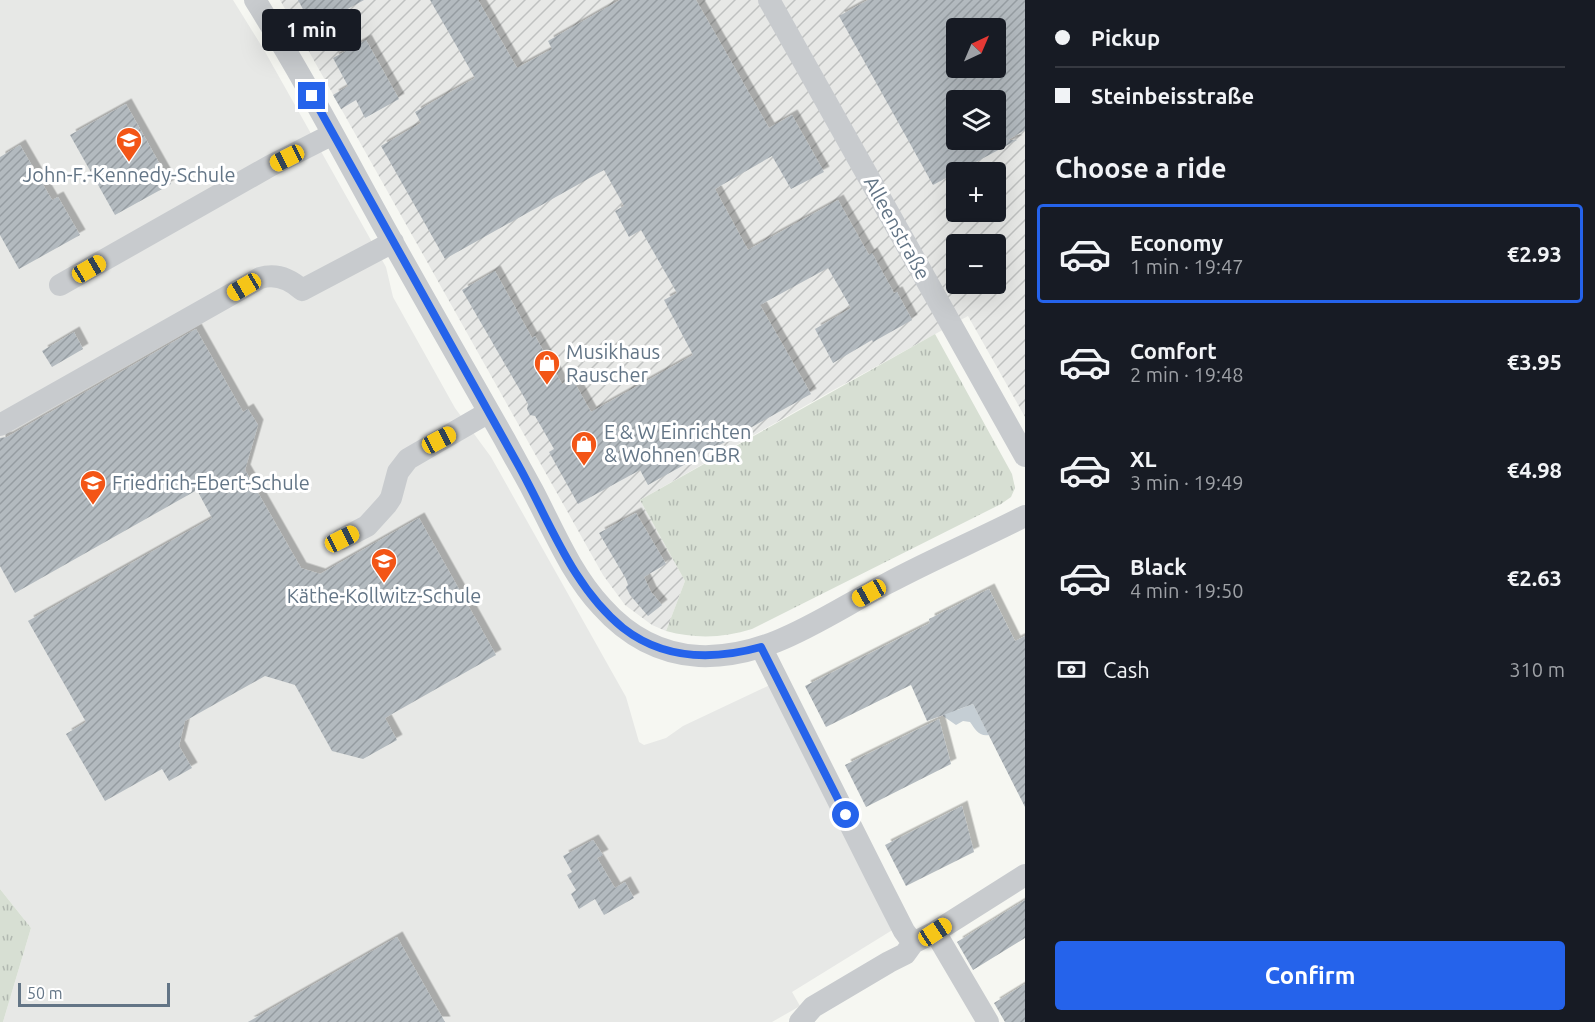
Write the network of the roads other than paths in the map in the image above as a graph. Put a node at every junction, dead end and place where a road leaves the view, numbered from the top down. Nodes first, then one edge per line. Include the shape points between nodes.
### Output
1 (255, 0) edge
2 (769, 0) edge
3 (333, 134) junction
4 (393, 242) junction
5 (60, 285) dead end
6 (489, 412) junction
7 (0, 425) edge
8 (1025, 456) edge
9 (1025, 516) edge
10 (342, 539) dead end
11 (761, 647) junction
12 (1025, 875) edge
13 (935, 932) junction
14 (913, 943) junction
15 (800, 1022) edge
16 (987, 1022) edge

1 - 3 street
2 - 8 street, Alleenstraße
3 - 4 street
3 - 5 street
4 - 6 street
4 - 7 street via 302,290 278,276 260,278
6 - 10 street via 408,459 398,472 387,504 367,526
6 - 11 street via 575,571 592,596 624,628 661,649 685,655 714,656
9 - 11 street
11 - 14 street
12 - 13 street
13 - 14 street
13 - 16 street
14 - 15 street via 905,954 813,1007

